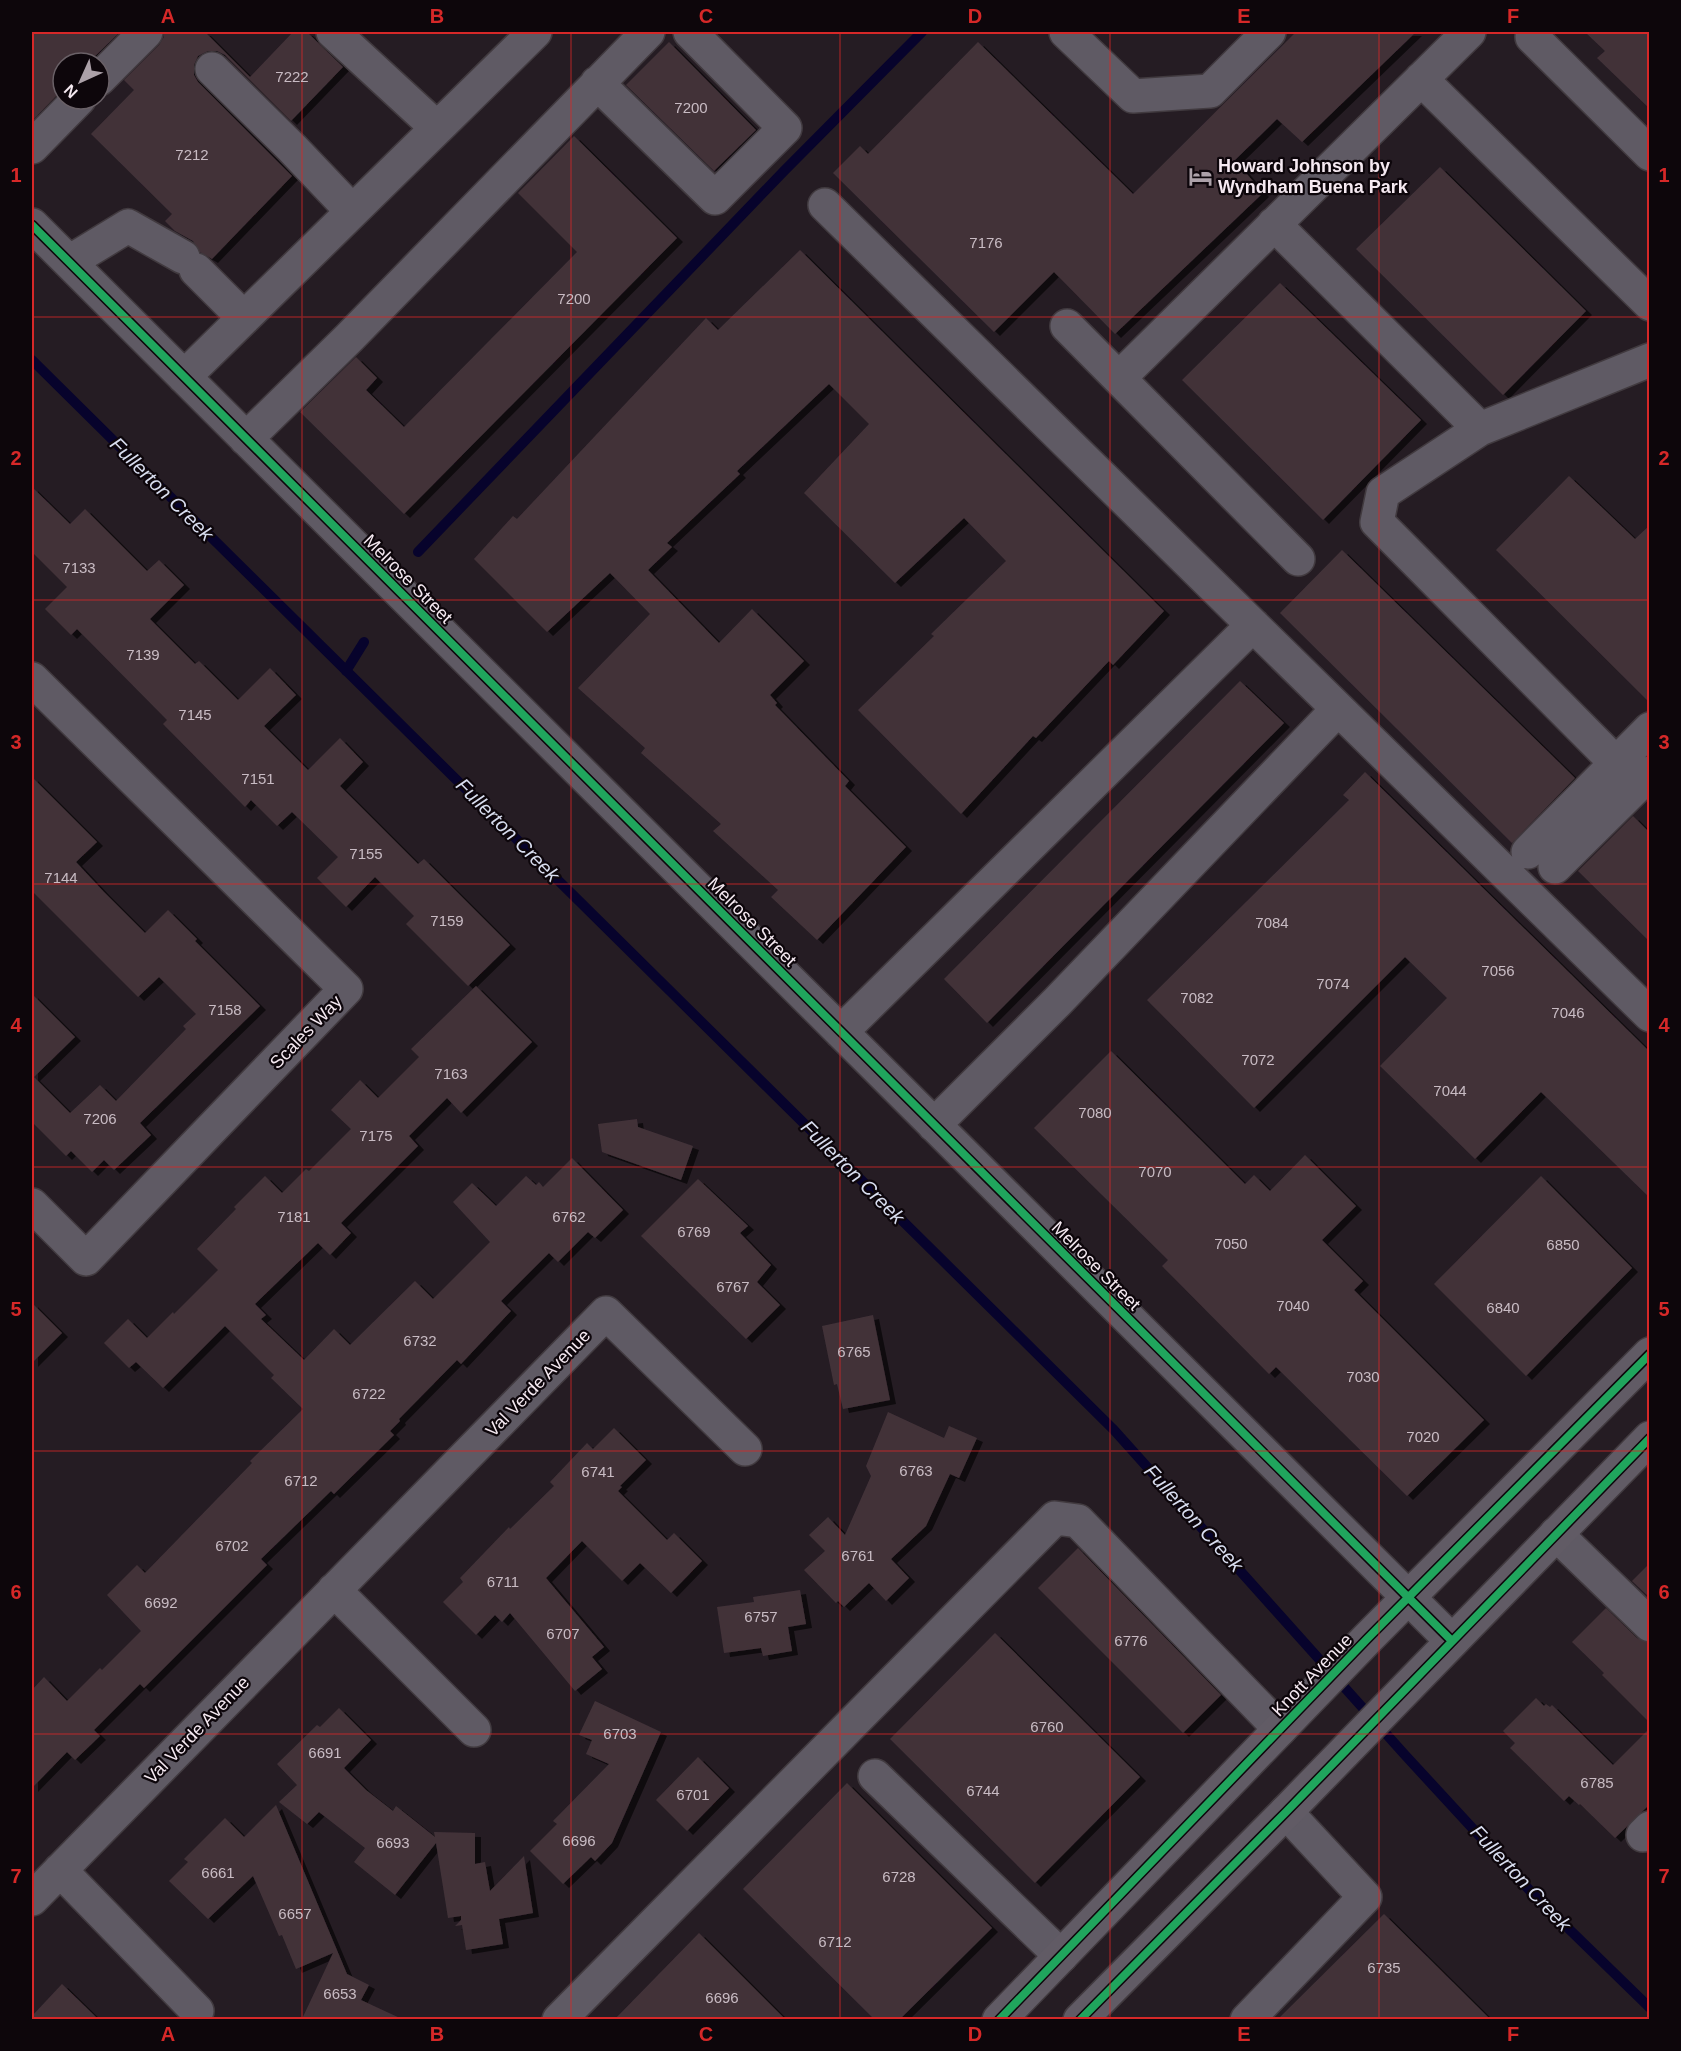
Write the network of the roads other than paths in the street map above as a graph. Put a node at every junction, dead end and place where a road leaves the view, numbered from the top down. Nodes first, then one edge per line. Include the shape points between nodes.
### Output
1 (146, 32) edge
2 (333, 32) edge
3 (536, 32) edge
4 (648, 32) edge
5 (690, 32) edge
6 (1066, 32) edge
7 (1269, 32) edge
8 (1469, 32) edge
9 (1532, 37) dead end
10 (111, 67) edge
11 (212, 69) dead end
12 (1422, 79) junction
13 (597, 82) junction
14 (67, 111) edge
15 (437, 128) junction
16 (32, 147) edge
17 (1650, 154) edge
18 (825, 205) dead end
19 (352, 212) junction
20 (1274, 224) junction
21 (32, 225) edge
22 (69, 262) junction
23 (1650, 304) edge
24 (244, 318) junction
25 (1067, 326) dead end
26 (1650, 360) edge
27 (184, 377) junction
28 (1119, 378) junction
29 (1480, 429) junction
30 (246, 439) junction
31 (1298, 559) dead end
32 (1253, 625) junction
33 (32, 679) edge
34 (1338, 709) junction
35 (1650, 729) edge
36 (1616, 763) junction
37 (1650, 773) edge
38 (1650, 1014) edge
39 (841, 1032) junction
40 (934, 1125) junction
41 (32, 1205) edge
42 (1650, 1354) edge
43 (1650, 1438) edge
44 (745, 1449) dead end
45 (1556, 1534) junction
46 (334, 1590) junction
47 (1408, 1597) junction
48 (1650, 1625) edge
49 (1452, 1641) junction
50 (1289, 1720) junction
51 (474, 1730) dead end
52 (875, 1776) dead end
53 (1286, 1812) junction
54 (60, 1870) junction
55 (32, 1899) edge
56 (1061, 1956) junction
57 (197, 2011) dead end
58 (559, 2019) edge
59 (999, 2019) edge
60 (1080, 2019) edge
61 (1247, 2019) edge

1 - 10 street
2 - 15 street
3 - 15 street
4 - 13 street
5 - 13 street via 785,128 715,198
6 - 7 street via 1133,96 1210,91
8 - 12 street
9 - 17 street
11 - 19 street
12 - 20 street
12 - 23 street
13 - 30 street
14 - 16 street
15 - 19 street
18 - 32 street
19 - 24 street
20 - 28 street
20 - 29 street
21 - 22 street, Melrose Street
22 - 24 street via 128,226 190,264
22 - 27 street, Melrose Street
24 - 27 street
25 - 28 street
26 - 29 street
27 - 30 street, Melrose Street
28 - 31 street
29 - 36 street via 1383,494 1377,522
30 - 39 street, Melrose Street
32 - 34 street
32 - 39 street
33 - 41 street, Scales Way via 346,989 86,1259
34 - 38 street
34 - 40 street
35 - 36 street
36 - 37 street via 1541,860
39 - 40 street, Melrose Street
40 - 47 street, Melrose Street
42 - 47 main road, Knott Avenue
43 - 45 main road
44 - 46 street, Val Verde Avenue via 606,1313
45 - 48 street
45 - 49 main road
46 - 51 street
46 - 54 street, Val Verde Avenue
47 - 49 street, Melrose Street
47 - 50 main road, Knott Avenue
49 - 53 main road
50 - 56 main road, Knott Avenue
50 - 58 street via 1078,1521 1055,1518
52 - 56 street
53 - 60 main road
53 - 61 street via 1365,1897
54 - 55 street, Val Verde Avenue
54 - 57 street
56 - 59 main road, Knott Avenue

